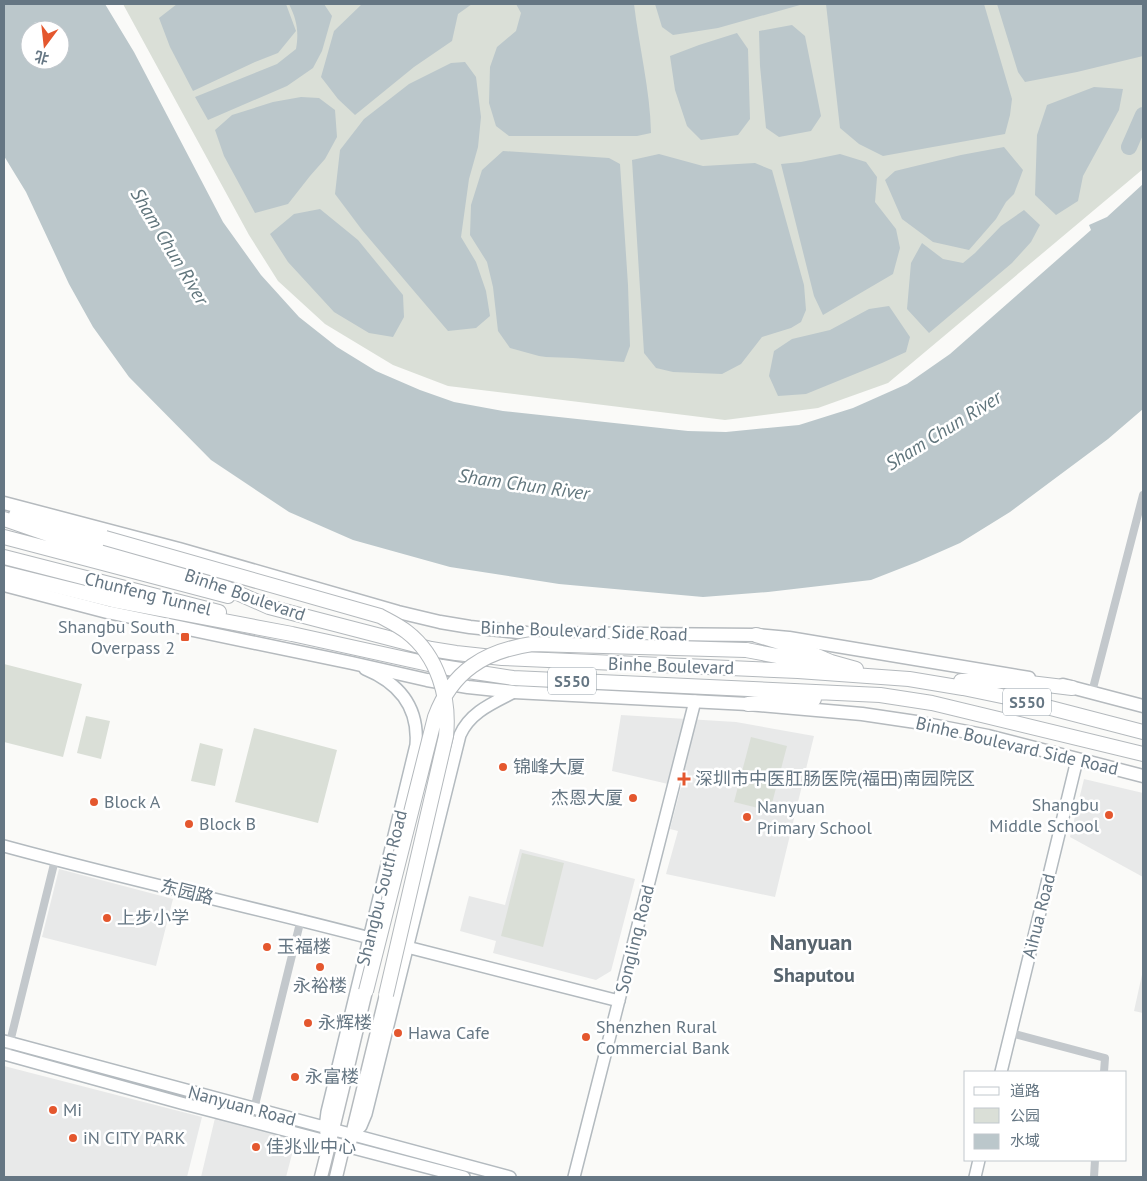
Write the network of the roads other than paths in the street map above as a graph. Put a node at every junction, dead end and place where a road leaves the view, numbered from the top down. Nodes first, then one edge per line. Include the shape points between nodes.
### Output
1 (1143, 495) edge
2 (4, 503) edge
3 (4, 512) edge
4 (4, 519) edge
5 (4, 537) edge
6 (4, 557) edge
7 (4, 573) edge
8 (4, 585) edge
9 (269, 607) junction
10 (292, 634) junction
11 (756, 635) junction
12 (831, 662) junction
13 (352, 663) junction
14 (884, 676) junction
15 (908, 679) junction
16 (1072, 688) junction
17 (514, 692) junction
18 (1092, 692) junction
19 (880, 694) junction
20 (695, 701) junction
21 (748, 704) junction
22 (1143, 706) edge
23 (1143, 732) edge
24 (416, 745) junction
25 (455, 751) junction
26 (1143, 754) edge
27 (1078, 760) junction
28 (1143, 776) edge
29 (4, 846) edge
30 (54, 860) junction
31 (301, 919) junction
32 (370, 938) junction
33 (407, 947) junction
34 (366, 991) joint
35 (386, 995) joint
36 (619, 1001) junction
37 (1010, 1033) junction
38 (7, 1042) edge
39 (5, 1054) edge
40 (1001, 1071) edge
41 (1104, 1071) edge
42 (254, 1109) junction
43 (329, 1133) junction
44 (351, 1141) junction
45 (979, 1161) edge
46 (1095, 1161) edge
47 (321, 1177) edge
48 (336, 1177) edge
49 (464, 1177) edge
50 (510, 1177) edge
51 (574, 1177) edge
52 (974, 1177) edge
53 (1094, 1177) edge

1 - 18 street
2 - 11 main road, Binhe Boulevard Side Road via 398,612 455,624 527,633
3 - 35 highway, bridge via 380,616 408,632 430,657 446,704 446,736
4 - 9 highway, Binhe Boulevard / S550 via 62,539 208,580
5 - 9 highway, Chunfeng Tunnel
6 - 10 highway, Chunfeng Tunnel
7 - 10 highway, Binhe Boulevard / S550 via 113,600
8 - 13 main road, Binhe Boulevard Side Road via 107,612
9 - 14 highway, Binhe Boulevard / S550 via 431,649 477,656
10 - 19 highway, Binhe Boulevard / S550 via 442,667 513,678
11 - 12 highway
11 - 16 main road, Binhe Boulevard Side Road via 1016,675
12 - 14 highway
12 - 34 highway, bridge via 746,650 532,644 507,649 471,667 452,685 435,717
13 - 17 main road, Binhe Boulevard Side Road via 452,684
13 - 24 street, Shangbu South Road via 383,678 405,698 416,720
14 - 15 highway, Binhe Boulevard / S550
15 - 16 highway via 1014,681
15 - 23 highway, Binhe Boulevard / S550 via 998,695
16 - 18 main road, Binhe Boulevard Side Road
17 - 20 main road, Binhe Boulevard Side Road
17 - 25 street via 484,708 469,721 462,730
18 - 22 main road, Binhe Boulevard Side Road
19 - 21 highway
19 - 26 highway, Binhe Boulevard / S550 via 941,704
20 - 21 main road, Binhe Boulevard Side Road
20 - 36 street, Songling Road
21 - 27 main road, Binhe Boulevard Side Road via 916,722 988,736
24 - 25 street via 425,731 438,728 454,738
24 - 32 street, Shangbu South Road
25 - 33 street
27 - 28 main road, Binhe Boulevard Side Road
27 - 37 street, Aihua Road
29 - 30 street, 东园路
30 - 31 street, 东园路
30 - 38 street
31 - 32 street, 东园路
31 - 42 street
32 - 43 street, Shangbu South Road via 327,1112
33 - 36 street
33 - 44 street via 366,1114
34 - 43 main road, Shangbu South Road
35 - 44 main road
36 - 51 street, Songling Road
37 - 40 street, Aihua Road
37 - 41 street via 1105,1058
38 - 39 street
38 - 42 street, Nanyuan Road
39 - 43 street, Nanyuan Road via 180,1103
42 - 43 street, Nanyuan Road
43 - 44 street, Nanyuan Road
43 - 47 main road, Shangbu South Road
44 - 48 main road via 342,1152
44 - 49 street, Nanyuan Road
44 - 50 street, Nanyuan Road
45 - 52 street
46 - 53 street

